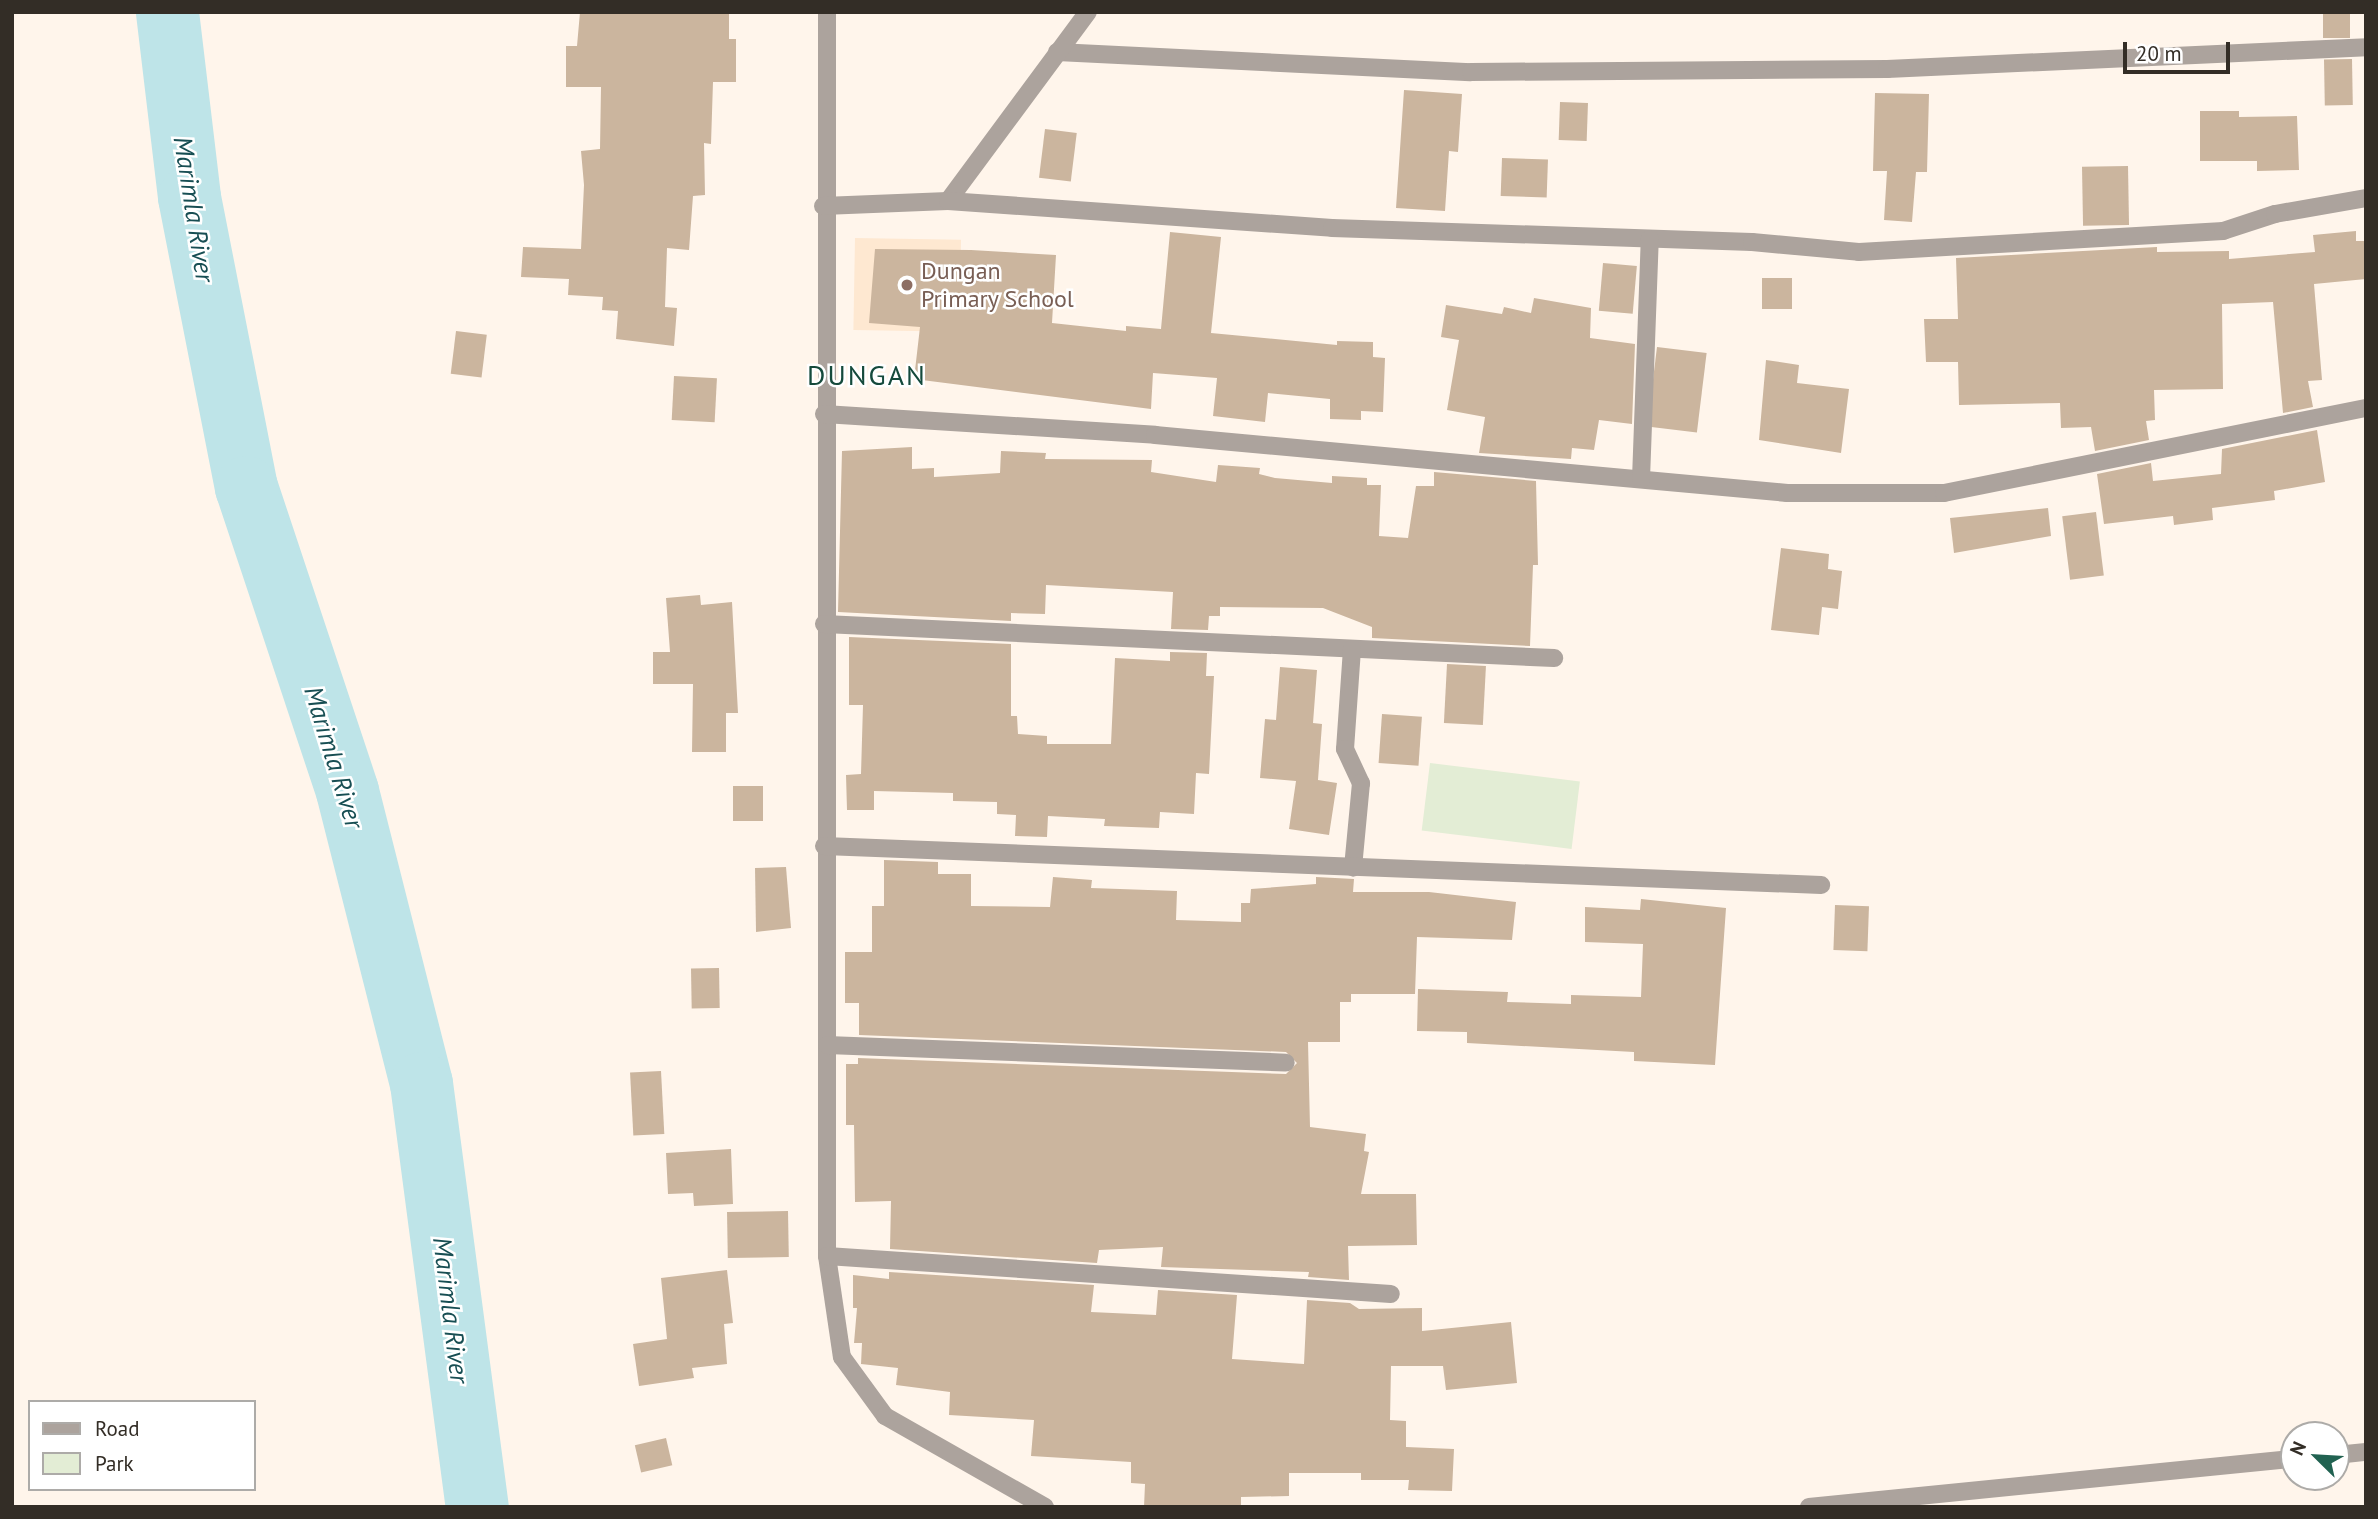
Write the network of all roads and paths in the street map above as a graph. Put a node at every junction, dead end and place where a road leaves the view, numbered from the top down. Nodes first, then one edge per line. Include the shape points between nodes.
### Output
1 (827, 12) edge
2 (1088, 12) edge
3 (2366, 47) edge
4 (1058, 52) junction
5 (2366, 198) edge
6 (948, 201) junction
7 (823, 206) junction
8 (1650, 239) junction
9 (2366, 408) edge
10 (824, 414) junction
11 (1641, 479) junction
12 (824, 624) junction
13 (1352, 649) junction
14 (1554, 658) dead end
15 (824, 846) junction
16 (1353, 867) junction
17 (1821, 885) dead end
18 (827, 1045) junction
19 (1286, 1063) dead end
20 (827, 1256) junction
21 (1391, 1294) dead end
22 (2280, 1460) edge
23 (1045, 1507) edge
24 (1809, 1507) edge

1 - 7 street
2 - 4 street
3 - 4 street via 1887,69 1485,72
4 - 6 street
5 - 8 street via 2276,214 2223,231 1859,252
6 - 7 street
6 - 8 street via 1332,228
7 - 10 street
8 - 11 street
9 - 11 street via 1944,494 1787,493
10 - 11 street via 1155,435
10 - 12 street
12 - 13 street
12 - 15 street
13 - 14 street
13 - 16 street via 1345,749 1361,783
15 - 16 street
15 - 18 street
16 - 17 street
18 - 19 street
18 - 20 street
20 - 21 street
20 - 23 street via 842,1357 885,1416
22 - 24 street

